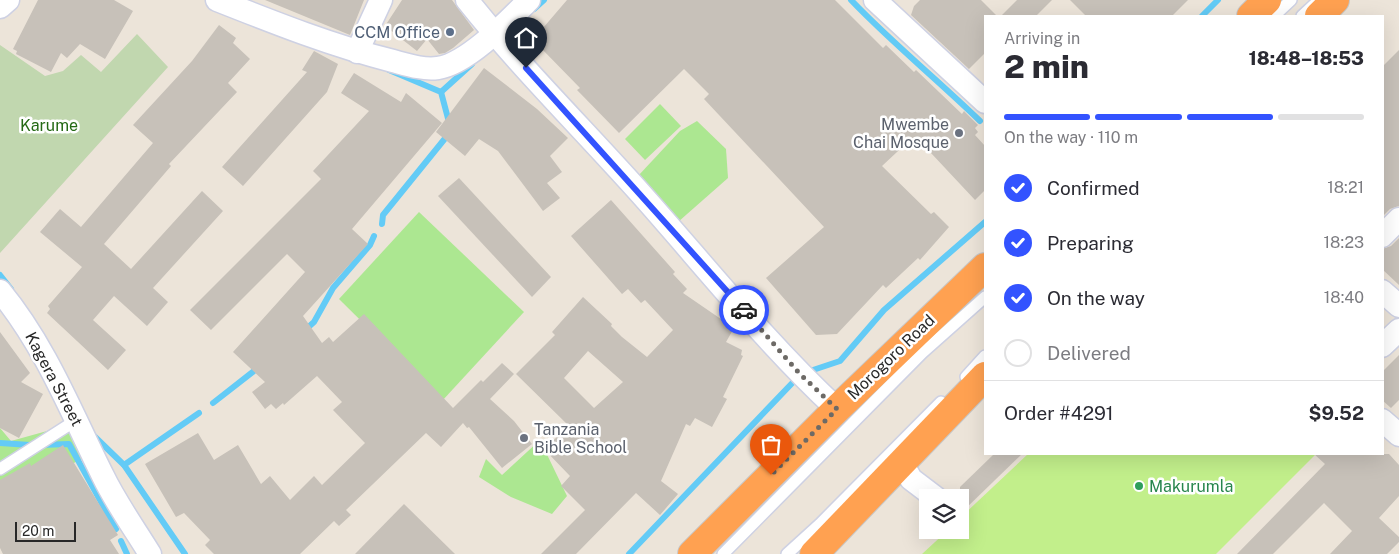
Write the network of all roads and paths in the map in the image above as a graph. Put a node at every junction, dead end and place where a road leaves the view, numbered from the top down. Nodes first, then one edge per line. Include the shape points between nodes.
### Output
1 (8, 0) edge
2 (217, 0) edge
3 (381, 0) edge
4 (467, 0) edge
5 (528, 0) edge
6 (1267, 0) edge
7 (1291, 0) edge
8 (1319, 0) edge
9 (1335, 0) edge
10 (879, 1) edge
11 (0, 7) edge
12 (1252, 15) edge
13 (1275, 15) edge
14 (1303, 15) edge
15 (1320, 15) edge
16 (495, 34) junction
17 (357, 52) junction
18 (984, 101) edge
19 (1399, 219) edge
20 (1384, 234) edge
21 (984, 268) edge
22 (0, 291) edge
23 (1384, 292) edge
24 (984, 298) edge
25 (1399, 306) edge
26 (1399, 330) edge
27 (1384, 344) edge
28 (984, 357) edge
29 (984, 377) edge
30 (837, 409) junction
31 (75, 421) junction
32 (1384, 422) edge
33 (1399, 435) edge
34 (902, 463) junction
35 (0, 469) edge
36 (925, 489) edge
37 (150, 554) edge
38 (692, 554) edge
39 (723, 554) edge
40 (787, 554) edge
41 (814, 554) edge

1 - 11 street
2 - 17 street
3 - 17 street
4 - 16 street
5 - 16 street
6 - 12 highway
7 - 13 lane
8 - 14 lane
9 - 15 highway
10 - 18 street
16 - 17 street via 454,63 439,68 422,68
16 - 30 street via 800,374
19 - 20 street
21 - 30 highway, Morogoro Road
22 - 31 street, Kagera Street via 49,364 71,406
23 - 25 street
24 - 39 lane, Morogoro Road via 922,354
26 - 27 street
28 - 40 lane
29 - 34 highway
30 - 38 highway, Morogoro Road
31 - 35 lane
31 - 37 street, Kagera Street via 103,477
32 - 33 street
34 - 36 street via 911,478
34 - 41 highway

